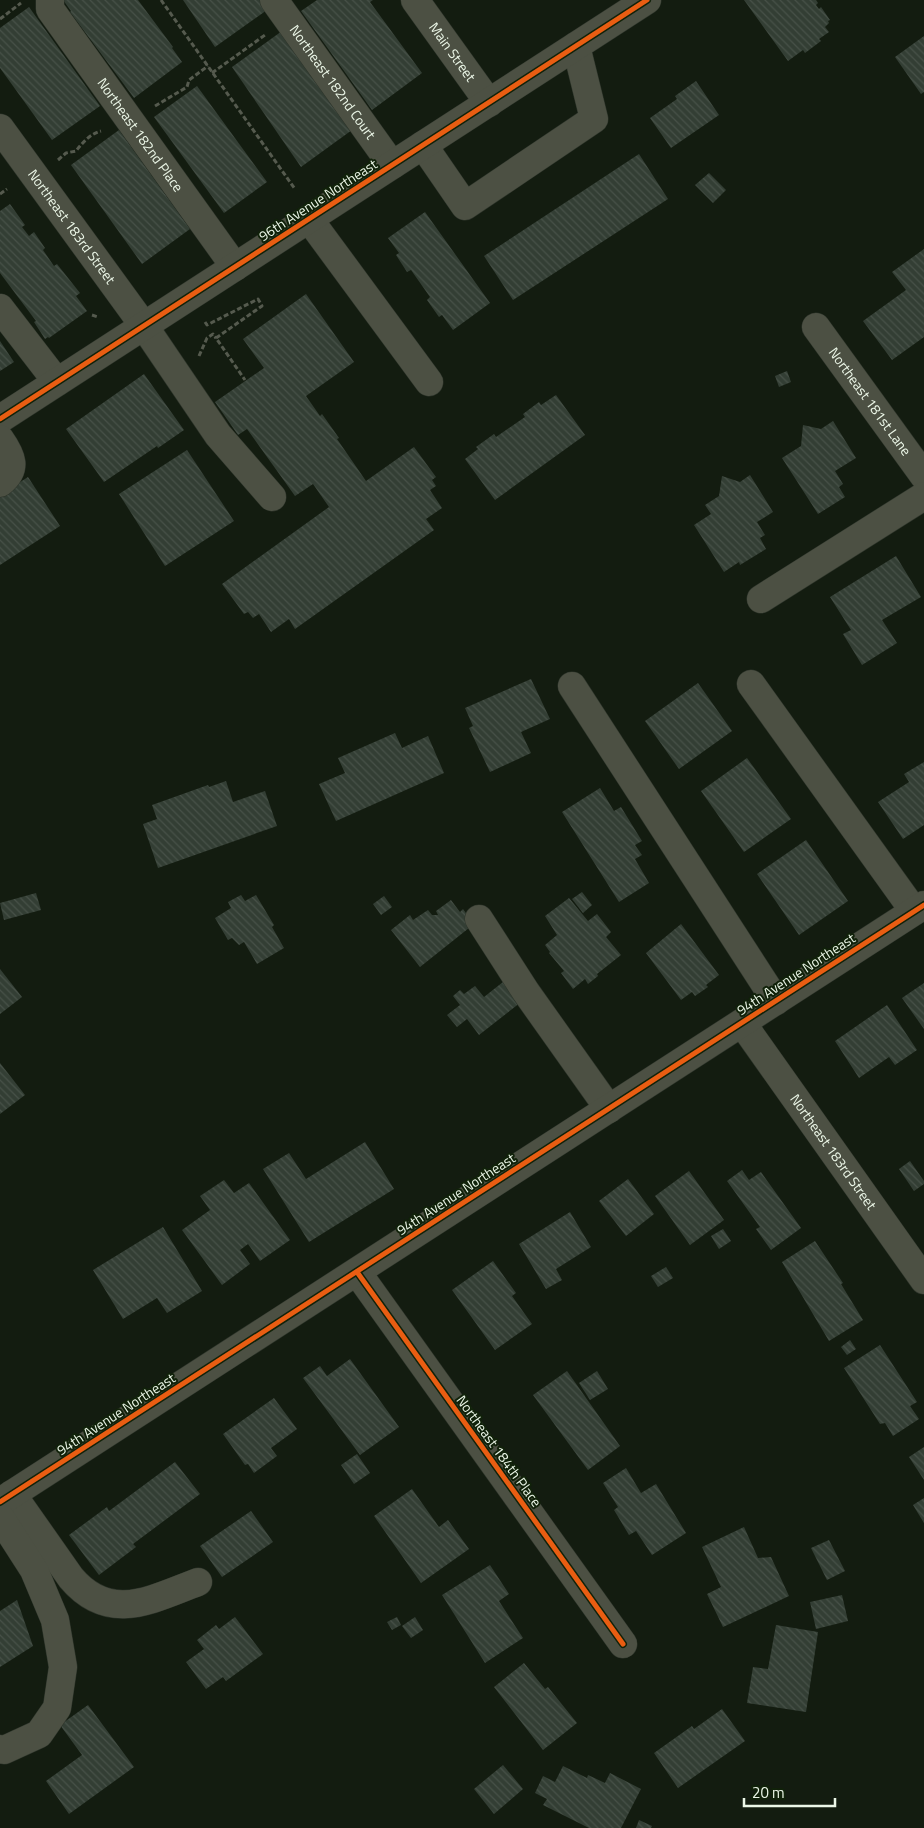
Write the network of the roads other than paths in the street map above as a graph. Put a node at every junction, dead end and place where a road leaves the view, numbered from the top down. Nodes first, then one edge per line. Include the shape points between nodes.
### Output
1 (274, 0) edge
2 (416, 0) edge
3 (647, 0) edge
4 (39, 1) edge
5 (576, 46) junction
6 (489, 103) junction
7 (0, 128) edge
8 (423, 145) junction
9 (392, 166) junction
10 (309, 219) junction
11 (235, 267) junction
12 (0, 308) edge
13 (144, 326) junction
14 (816, 327) dead end
15 (57, 382) junction
16 (429, 382) dead end
17 (0, 418) edge
18 (0, 439) edge
19 (924, 476) edge
20 (0, 483) edge
21 (924, 496) edge
22 (272, 498) dead end
23 (760, 599) dead end
24 (751, 684) dead end
25 (572, 686) dead end
26 (919, 908) edge
27 (478, 918) dead end
28 (776, 1001) junction
29 (742, 1023) junction
30 (609, 1109) junction
31 (357, 1272) junction
32 (924, 1280) edge
33 (4, 1504) edge
34 (198, 1582) dead end
35 (623, 1644) dead end
36 (0, 1749) edge

1 - 9 street, Northeast 182nd Court
2 - 6 street, Main Street
3 - 5 street, 96th Avenue Northeast
4 - 11 street, Northeast 182nd Place via 50,8
5 - 6 street, 96th Avenue Northeast
5 - 8 street via 594,119 465,206
6 - 8 street, 96th Avenue Northeast
7 - 13 street, Northeast 183rd Street
8 - 9 street, 96th Avenue Northeast
9 - 10 street, 96th Avenue Northeast
10 - 11 street, 96th Avenue Northeast
10 - 16 street
11 - 13 street, 96th Avenue Northeast
12 - 15 street
13 - 15 street, 96th Avenue Northeast
13 - 22 street, Northeast 183rd Street via 218,435
14 - 19 street, Northeast 181st Lane
15 - 17 street, 96th Avenue Northeast
18 - 20 street via 12,465 9,475
21 - 23 street
24 - 26 street
25 - 28 street
26 - 28 street, 94th Avenue Northeast
27 - 30 street
28 - 29 street, 94th Avenue Northeast
29 - 30 street, 94th Avenue Northeast
29 - 32 street, Northeast 183rd Street
30 - 31 street, 94th Avenue Northeast
31 - 33 street, 94th Avenue Northeast
31 - 35 street, Northeast 184th Place
33 - 34 street via 80,1589 94,1598 126,1606 140,1604
33 - 36 street via 55,1620 63,1667 57,1708 39,1734

